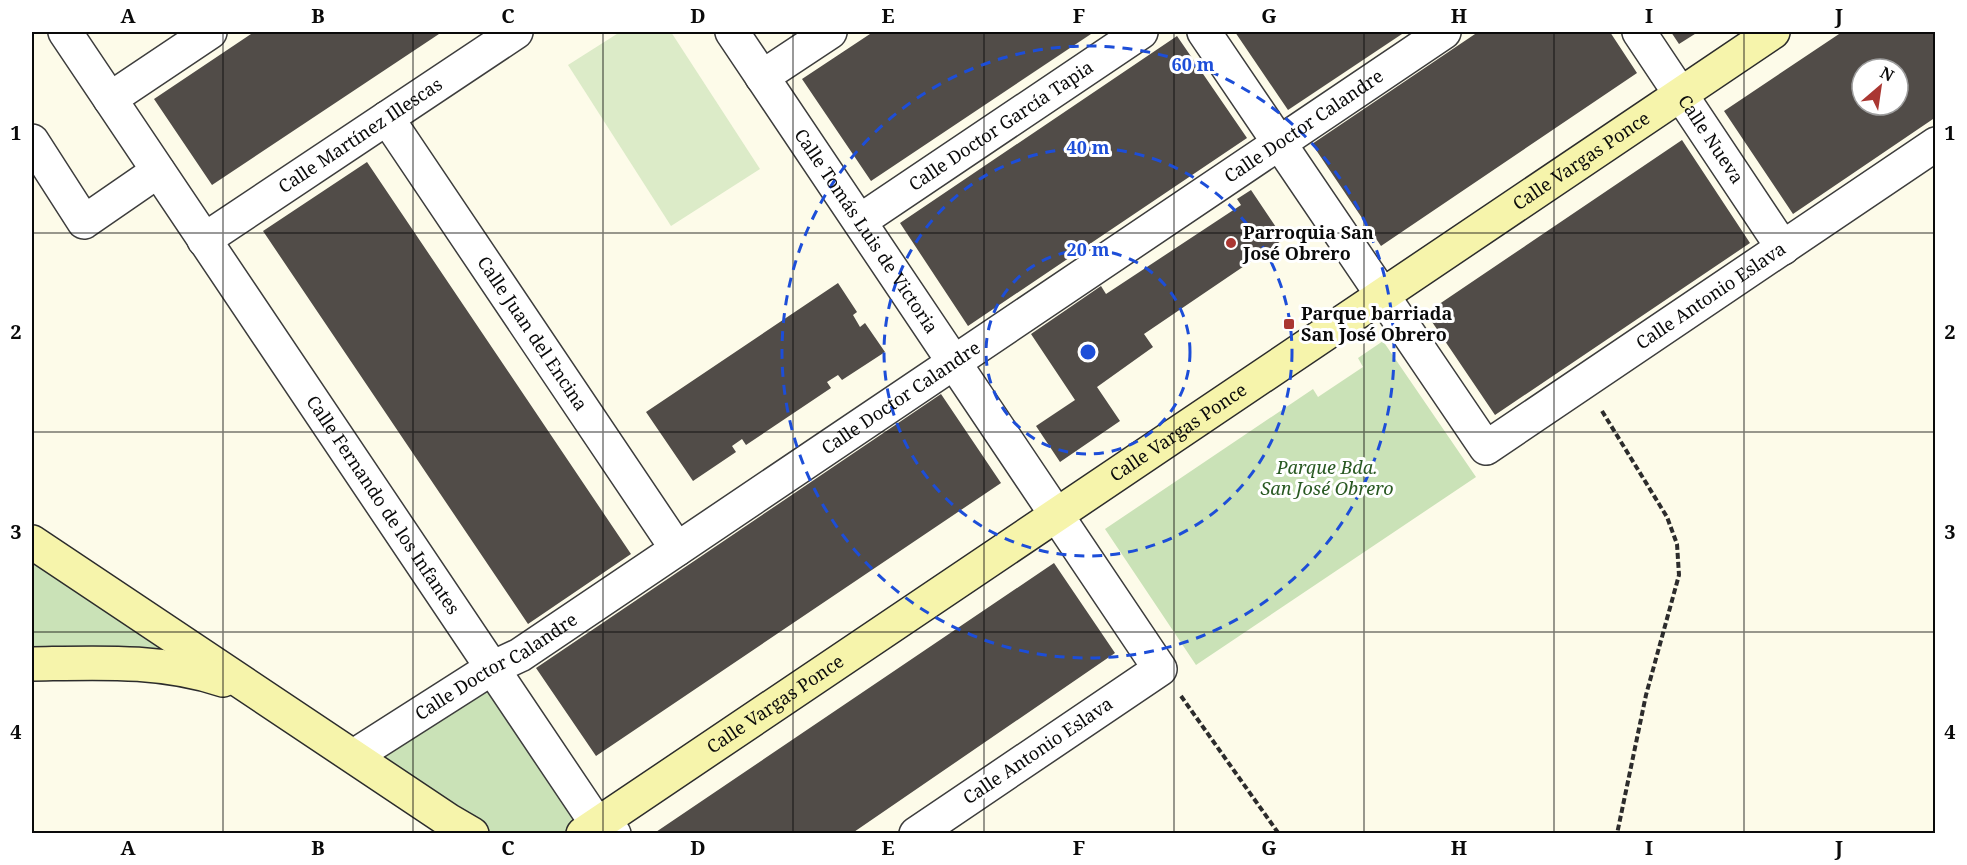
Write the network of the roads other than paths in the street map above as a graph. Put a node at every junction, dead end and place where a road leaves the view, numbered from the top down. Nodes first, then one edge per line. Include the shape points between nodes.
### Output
1 (65, 32) edge
2 (210, 32) edge
3 (516, 32) edge
4 (732, 32) edge
5 (830, 32) edge
6 (1141, 32) edge
7 (1204, 32) edge
8 (1444, 32) edge
9 (1639, 32) edge
10 (1773, 32) edge
11 (762, 77) junction
12 (1680, 94) junction
13 (110, 99) junction
14 (387, 118) junction
15 (32, 141) edge
16 (1279, 142) junction
17 (1935, 144) edge
18 (158, 171) junction
19 (860, 221) junction
20 (204, 240) junction
21 (1783, 248) junction
22 (1383, 295) junction
23 (954, 362) junction
24 (1057, 515) junction
25 (32, 542) edge
26 (676, 549) junction
27 (32, 664) edge
28 (492, 668) junction
29 (1160, 669) joint
30 (354, 756) junction
31 (598, 830) edge
32 (472, 834) edge
33 (916, 834) edge

1 - 13 street, Calle Fernando de los Infantes
2 - 13 street
3 - 14 street, Calle Martínez Illescas
4 - 11 street, Calle Tomás Luis de Victoria
5 - 11 street
6 - 19 street, Calle Doctor García Tapia
7 - 16 street
8 - 16 street, Calle Doctor Calandre
9 - 12 street, Calle Nueva
10 - 12 street, Calle Vargas Ponce
11 - 19 street, Calle Tomás Luis de Victoria
12 - 21 street, Calle Nueva
12 - 22 street, Calle Vargas Ponce
13 - 18 street, Calle Fernando de los Infantes
14 - 20 street, Calle Martínez Illescas
14 - 26 street, Calle Juan del Encina
15 - 18 street via 84,222
16 - 22 street
16 - 23 street, Calle Doctor Calandre
17 - 21 street, Calle Antonio Eslava
18 - 20 street, Calle Fernando de los Infantes
19 - 23 street, Calle Tomás Luis de Victoria
20 - 28 street, Calle Fernando de los Infantes
21 - 22 street, Calle Antonio Eslava via 1486,448
22 - 24 street, Calle Vargas Ponce
23 - 24 street, Calle Tomás Luis de Victoria
23 - 26 street, Calle Doctor Calandre
24 - 29 street, Calle Tomás Luis de Victoria
24 - 31 street, Calle Vargas Ponce
25 - 30 street
26 - 28 street, Calle Doctor Calandre via 520,655
27 - 30 street via 136,663 192,670 234,683 273,703
28 - 30 street, Calle Doctor Calandre
28 - 31 street, Calle Fernando de los Infantes
29 - 33 street, Calle Antonio Eslava
30 - 32 street

